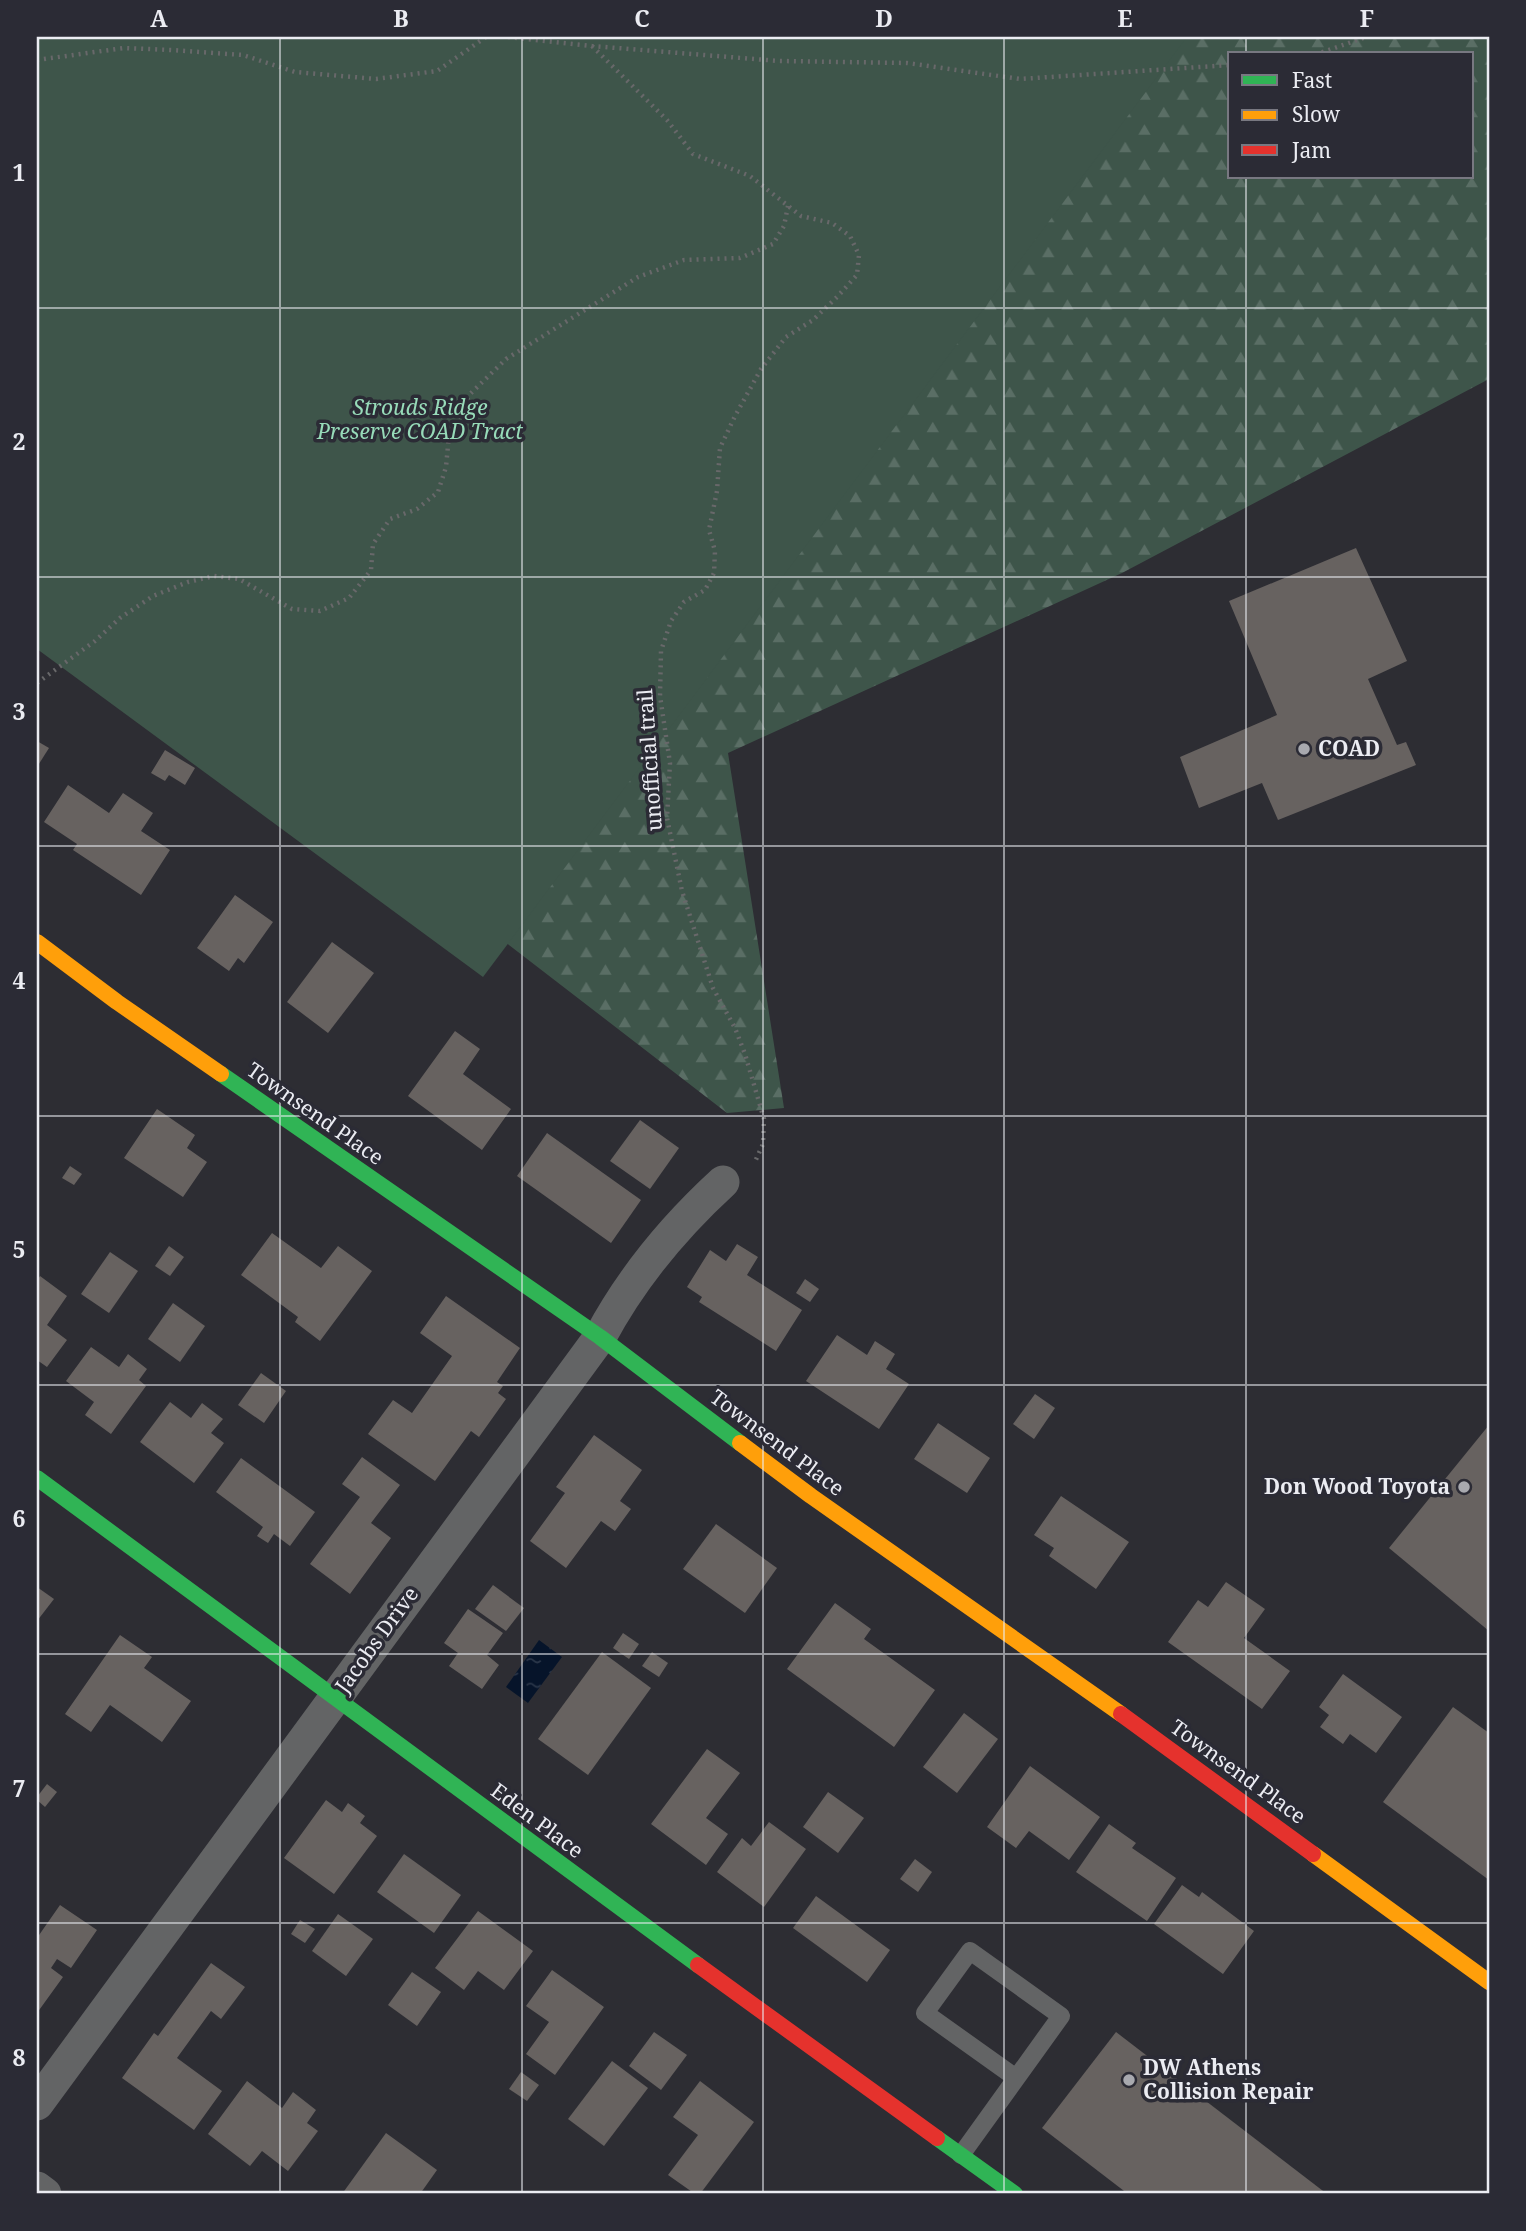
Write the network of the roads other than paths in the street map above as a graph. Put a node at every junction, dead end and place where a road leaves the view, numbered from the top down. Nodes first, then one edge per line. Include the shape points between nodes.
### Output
1 (37, 942) edge
2 (723, 1182) road end
3 (600, 1337) junction
4 (37, 1478) edge
5 (335, 1697) junction
6 (1489, 1982) edge
7 (1016, 2078) junction
8 (37, 2104) edge
9 (961, 2155) junction
10 (37, 2188) edge
11 (46, 2194) edge
12 (1015, 2194) edge

1 - 3 street, Townsend Place
2 - 3 street, Jacobs Drive via 619,1302
3 - 5 street, Jacobs Drive
3 - 6 street, Townsend Place via 811,1496
4 - 5 street, Eden Place
5 - 8 street, Jacobs Drive
5 - 9 street, Eden Place
7 - 7 lane via 1061,2016 970,1951 925,2013
7 - 9 lane
9 - 12 street, Eden Place
10 - 11 street

